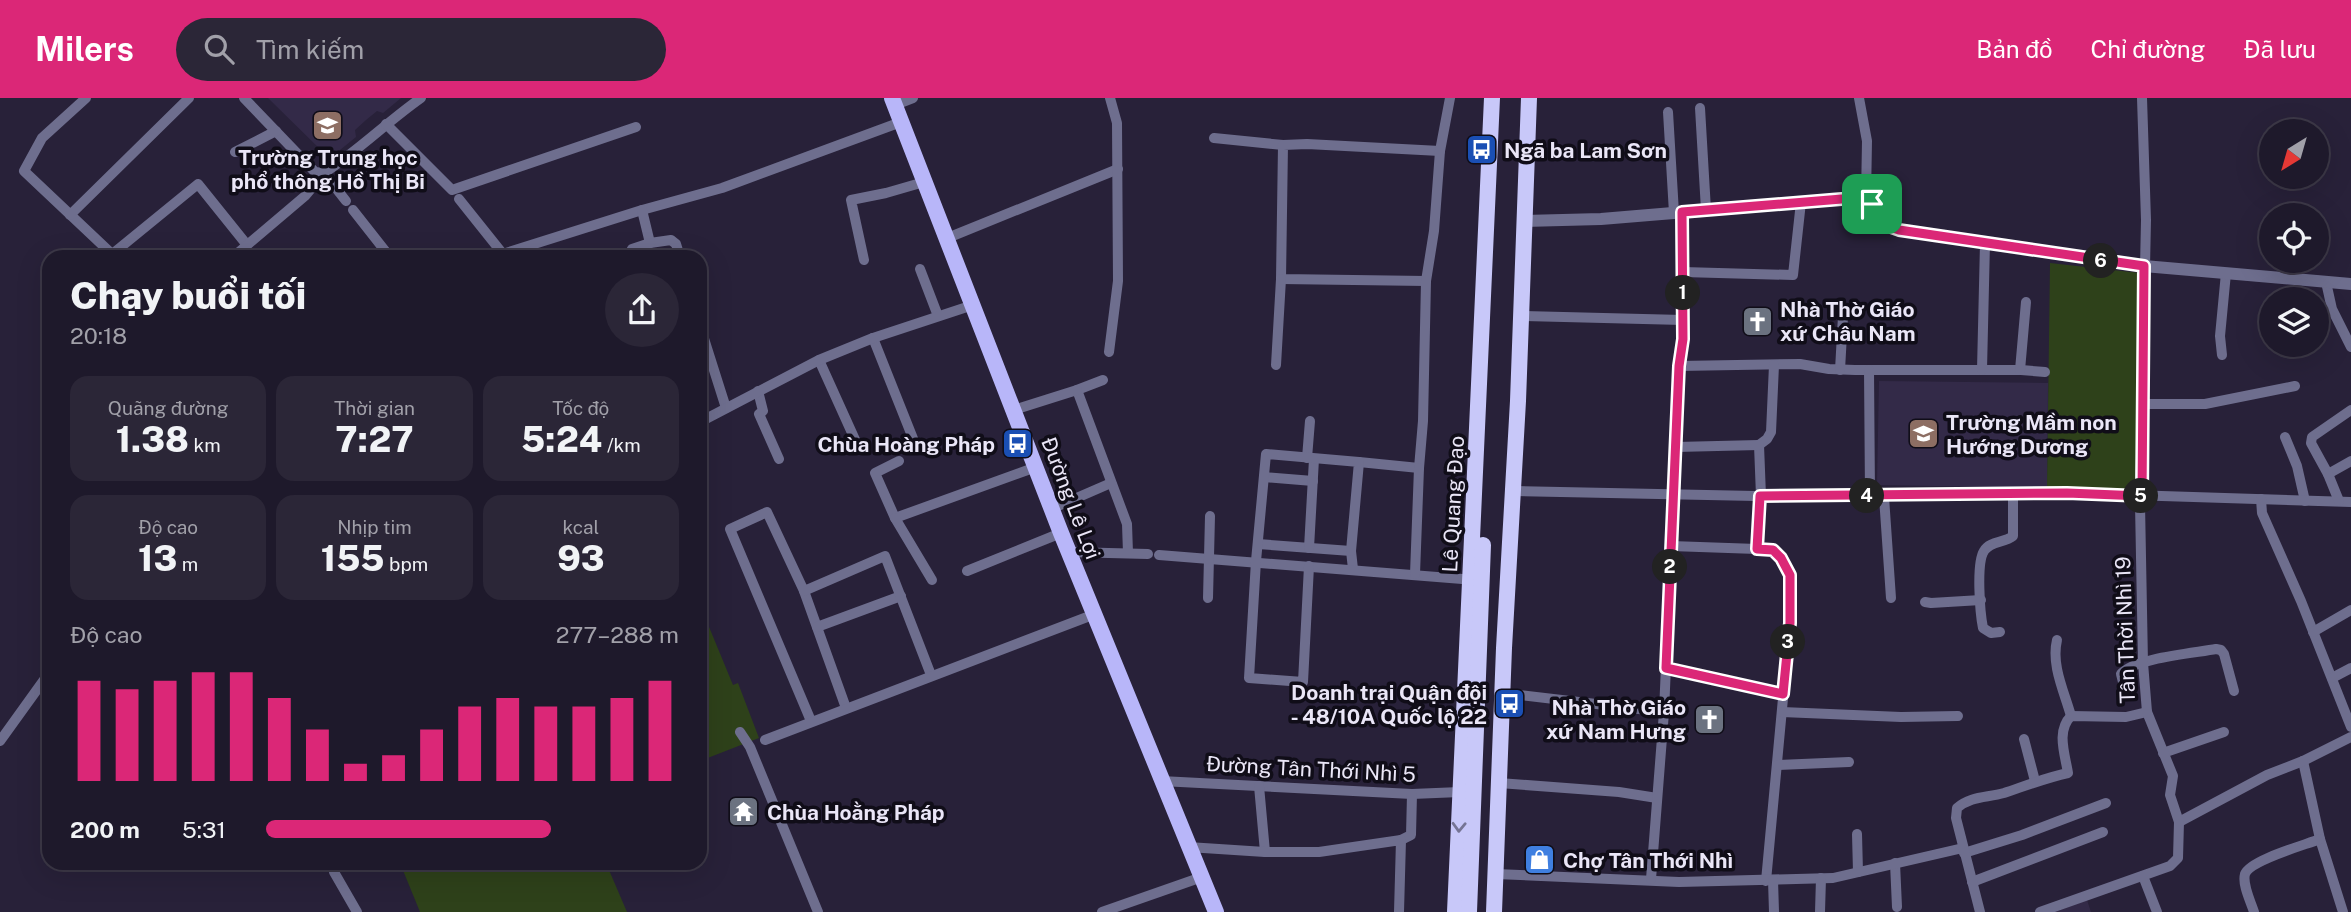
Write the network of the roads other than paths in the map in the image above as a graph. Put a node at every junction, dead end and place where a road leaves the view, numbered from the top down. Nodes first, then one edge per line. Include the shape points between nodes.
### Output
1 (86, 98) edge
2 (189, 98) edge
3 (244, 98) edge
4 (421, 98) edge
5 (913, 98) edge
6 (1110, 98) edge
7 (1450, 98) edge
8 (1492, 98) edge
9 (1501, 98) edge
10 (1520, 98) edge
11 (1529, 98) edge
12 (1859, 98) edge
13 (2142, 98) edge
14 (894, 101) edge
15 (1700, 108) dead end
16 (1668, 112) dead end
17 (901, 122) junction
18 (386, 124) junction
19 (636, 127) dead end
20 (276, 131) junction
21 (1214, 138) dead end
22 (1283, 145) junction
23 (1440, 151) junction
24 (235, 152) dead end
25 (1118, 169) junction
26 (324, 173) junction
27 (924, 182) junction
28 (1866, 197) junction
29 (459, 199) dead end
30 (346, 201) dead end
31 (1801, 202) junction
32 (353, 210) dead end
33 (642, 210) junction
34 (1706, 210) junction
35 (1678, 213) junction
36 (70, 215) junction
37 (1524, 220) junction
38 (945, 239) junction
39 (650, 243) junction
40 (1985, 243) junction
41 (247, 245) junction
42 (107, 250) edge
43 (120, 250) edge
44 (241, 250) edge
45 (384, 250) edge
46 (494, 250) edge
47 (528, 250) edge
48 (632, 250) edge
49 (678, 250) edge
50 (864, 260) dead end
51 (2144, 266) junction
52 (920, 269) dead end
53 (1683, 272) junction
54 (2225, 273) junction
55 (1281, 279) junction
56 (1426, 281) junction
57 (2326, 282) junction
58 (2349, 287) edge
59 (2026, 302) dead end
60 (973, 305) junction
61 (938, 316) junction
62 (1520, 316) junction
63 (1843, 316) dead end
64 (1683, 320) junction
65 (873, 338) junction
66 (2351, 346) edge
67 (707, 348) edge
68 (1109, 352) dead end
69 (2222, 355) dead end
70 (819, 360) junction
71 (1276, 365) dead end
72 (1774, 365) junction
73 (1679, 366) junction
74 (1840, 370) junction
75 (1869, 370) junction
76 (1982, 370) junction
77 (2020, 370) junction
78 (2045, 372) dead end
79 (1103, 380) dead end
80 (2295, 386) dead end
81 (1077, 390) junction
82 (758, 391) junction
83 (2143, 404) junction
84 (726, 408) junction
85 (1014, 410) junction
86 (2351, 410) edge
87 (707, 418) edge
88 (1310, 421) dead end
89 (2285, 437) dead end
90 (857, 444) dead end
91 (1759, 445) junction
92 (916, 446) dead end
93 (1676, 447) junction
94 (1311, 458) junction
95 (779, 459) dead end
96 (899, 461) dead end
97 (2351, 461) edge
98 (1359, 463) junction
99 (1035, 467) junction
100 (1419, 468) junction
101 (2328, 474) junction
102 (1264, 477) junction
103 (1313, 481) junction
104 (1111, 483) junction
105 (1513, 491) junction
106 (1674, 494) junction
107 (2014, 495) junction
108 (1760, 496) junction
109 (1870, 496) junction
110 (1884, 496) junction
111 (2142, 496) junction
112 (2260, 499) junction
113 (2305, 500) junction
114 (2339, 501) junction
115 (2351, 502) edge
116 (1051, 509) junction
117 (1210, 516) dead end
118 (895, 518) junction
119 (1060, 533) junction
120 (1258, 544) junction
121 (1671, 546) junction
122 (1309, 548) junction
123 (1757, 549) junction
124 (1351, 551) junction
125 (1069, 552) junction
126 (1128, 553) junction
127 (1208, 558) junction
128 (1256, 561) junction
129 (1309, 566) junction
130 (1353, 569) junction
131 (967, 571) dead end
132 (1415, 574) junction
133 (932, 580) dead end
134 (1476, 580) junction
135 (804, 591) junction
136 (901, 596) junction
137 (1208, 598) dead end
138 (1891, 598) dead end
139 (1981, 600) junction
140 (1925, 602) dead end
141 (2351, 610) edge
142 (1095, 614) junction
143 (817, 627) junction
144 (2000, 632) dead end
145 (2314, 632) junction
146 (2057, 640) dead end
147 (2143, 663) junction
148 (1666, 668) junction
149 (2351, 668) edge
150 (931, 675) junction
151 (2332, 678) junction
152 (42, 683) edge
153 (2234, 691) dead end
154 (1502, 693) junction
155 (1783, 694) junction
156 (2126, 694) dead end
157 (846, 708) junction
158 (1664, 712) junction
159 (1782, 712) junction
160 (2147, 712) junction
161 (1958, 716) dead end
162 (2071, 716) junction
163 (811, 721) junction
164 (2351, 727) edge
165 (740, 732) dead end
166 (2224, 732) dead end
167 (2351, 737) edge
168 (2024, 739) dead end
169 (765, 740) dead end
170 (0, 741) edge
171 (2163, 753) junction
172 (2303, 761) junction
173 (1849, 762) dead end
174 (1778, 765) junction
175 (1161, 781) junction
176 (2035, 781) junction
177 (1499, 783) junction
178 (1259, 786) junction
179 (1460, 792) junction
180 (1412, 794) junction
181 (1657, 798) junction
182 (2106, 803) dead end
183 (2179, 822) junction
184 (2103, 832) dead end
185 (1857, 834) dead end
186 (2320, 839) junction
187 (1401, 840) junction
188 (1188, 847) junction
189 (1963, 850) junction
190 (1265, 852) junction
191 (1895, 863) junction
192 (334, 872) dead end
193 (1858, 872) junction
194 (1496, 874) junction
195 (2143, 876) junction
196 (1202, 877) junction
197 (1822, 878) junction
198 (1651, 879) junction
199 (1770, 881) junction
200 (1972, 882) junction
201 (1897, 906) dead end
202 (1132, 907) edge
203 (357, 912) edge
204 (818, 912) edge
205 (1102, 912) edge
206 (1216, 912) edge
207 (1399, 912) edge
208 (1455, 912) edge
209 (1469, 912) edge
210 (1485, 912) edge
211 (1494, 912) edge
212 (1774, 912) edge
213 (1820, 912) edge
214 (1980, 912) edge
215 (2040, 912) edge
216 (2157, 912) edge
217 (2254, 912) edge
218 (2343, 912) edge

1 - 36 street via 42,138 24,172
2 - 36 street
3 - 20 street
4 - 18 street
5 - 14 street
6 - 25 street via 1117,123
7 - 23 street
8 - 134 highway, Lê Quang Đạo
9 - 134 highway, Lê Quang Đạo
10 - 210 highway
11 - 37 highway
12 - 28 street via 1867,141
13 - 51 street, Tân Thời Nhì 19
14 - 17 main road, Đường Lê Lợi
15 - 34 street
16 - 35 street
17 - 27 main road, Đường Lê Lợi
17 - 33 street via 722,188
18 - 19 street via 452,190
18 - 26 street
20 - 24 street
20 - 26 street via 315,172
21 - 22 street
22 - 23 street
22 - 55 street
23 - 56 street
25 - 38 street
25 - 68 street via 1118,281
26 - 30 street
26 - 41 street via 305,197
27 - 38 main road, Đường Lê Lợi
27 - 50 street via 851,200
28 - 31 street
28 - 40 street via 1888,227
29 - 46 street
31 - 34 street
31 - 53 street via 1793,275
32 - 45 street
33 - 39 street
33 - 47 street
34 - 35 street
35 - 37 street
35 - 53 street
36 - 42 street
37 - 62 highway
38 - 60 main road, Đường Lê Lợi
39 - 48 street
39 - 49 street via 671,240
40 - 51 street
40 - 76 street
41 - 43 street via 198,184
41 - 44 street
51 - 54 street
51 - 83 street, Tân Thời Nhì 19
52 - 61 street
53 - 64 street
54 - 57 street
54 - 69 street
55 - 56 street
55 - 71 street
56 - 100 street
57 - 58 street
57 - 66 street via 2332,309
59 - 77 street
60 - 61 street
60 - 85 main road, Đường Lê Lợi
61 - 65 street
62 - 64 street
62 - 105 highway
63 - 74 street
64 - 73 street
65 - 70 street
65 - 92 street
67 - 84 street
70 - 82 street
70 - 90 street
72 - 73 street
72 - 74 street
72 - 91 street via 1771,432
73 - 93 street
74 - 75 street
75 - 76 street
75 - 109 street
76 - 77 street
77 - 78 street
79 - 81 street
80 - 83 street via 2205,404
81 - 85 street
81 - 104 street
82 - 84 street
82 - 95 street via 760,414
83 - 111 street, Tân Thời Nhì 19
84 - 87 street
85 - 99 main road, Đường Lê Lợi
86 - 101 street via 2311,440
88 - 94 street
89 - 113 street
91 - 93 street
91 - 108 street
93 - 106 street
94 - 98 street
94 - 102 street via 1266,454
94 - 103 street
96 - 118 street via 875,473
97 - 101 street
98 - 100 street
98 - 124 street
99 - 116 main road, Đường Lê Lợi
99 - 118 street
100 - 132 street
101 - 114 street
102 - 103 street
102 - 120 street
103 - 122 street
104 - 116 street
104 - 126 street via 1127,524
105 - 106 street
105 - 154 highway
106 - 108 street
106 - 121 street
107 - 110 street
107 - 111 street
107 - 139 street via 2013,536 1983,552
108 - 109 street
108 - 123 street
109 - 110 street
110 - 138 street
111 - 112 street
111 - 147 street, Tân Thời Nhì 19
112 - 113 street
112 - 145 street
113 - 114 street
114 - 115 street
116 - 119 main road, Đường Lê Lợi
117 - 127 street
118 - 133 street
119 - 125 main road, Đường Lê Lợi
119 - 131 street
120 - 122 street
120 - 128 street
121 - 123 street
121 - 148 street
122 - 124 street
123 - 155 street via 1773,550 1790,575
124 - 130 street
125 - 126 street
125 - 142 main road, Đường Lê Lợi
126 - 127 street
127 - 128 street
127 - 137 street
128 - 129 street
128 - 129 street via 1249,678 1303,682
129 - 130 street
130 - 132 street
132 - 134 street
134 - 179 highway, Lê Quang Đạo
134 - 209 highway, Lê Quang Đạo
135 - 136 street via 885,556
135 - 143 street
135 - 163 street via 767,512 730,529
136 - 143 street
136 - 150 street
139 - 140 street
139 - 144 street via 1983,628
141 - 145 street
142 - 150 street
142 - 175 main road, Đường Lê Lợi
143 - 157 street
145 - 151 street
146 - 162 street via 2054,662
147 - 153 street via 2221,650
147 - 156 street via 2122,672
147 - 160 street, Tân Thời Nhì 19
148 - 155 street
148 - 158 street
149 - 151 street
150 - 157 street
151 - 164 street
152 - 170 street
154 - 158 street
154 - 177 highway
155 - 159 street
157 - 163 street
158 - 181 street
159 - 161 street
159 - 174 street
160 - 162 street via 2126,717
160 - 171 street, Tân Thời Nhì 19
162 - 176 street via 2062,730 2068,773
163 - 169 street
165 - 204 street
166 - 171 street
167 - 172 street
168 - 176 street
171 - 183 street, Tân Thời Nhì 19 via 2173,776 2170,796
172 - 183 street
172 - 186 street
173 - 174 street
174 - 199 street
175 - 178 street, Đường Tân Thới Nhì 5
175 - 188 main road, Đường Lê Lợi
176 - 189 street via 1966,800 1957,808
177 - 181 street
177 - 194 highway
178 - 180 street, Đường Tân Thới Nhì 5
178 - 190 street
179 - 180 street, Đường Tân Thới Nhì 5
179 -> 208 highway, Lê Quang Đạo
180 - 187 street via 1411,835
181 - 198 street
182 - 189 street via 2022,835
183 - 195 street, Tân Thời Nhì 19 via 2179,858
184 - 200 street
185 - 193 street
186 - 217 street via 2246,871
186 - 218 street
187 - 190 street via 1318,852
187 - 207 street
188 - 190 street
188 - 196 main road, Đường Lê Lợi
189 - 191 street
189 - 200 street
191 - 193 street
191 - 201 street
192 - 203 street
193 - 197 street
194 - 198 street
194 - 211 highway
195 - 215 street, Tân Thời Nhì 19
195 - 216 street
196 - 202 street
196 - 206 main road, Đường Lê Lợi
197 - 199 street
197 - 213 street
198 - 199 street
199 - 212 street
200 - 214 street
202 - 205 street

